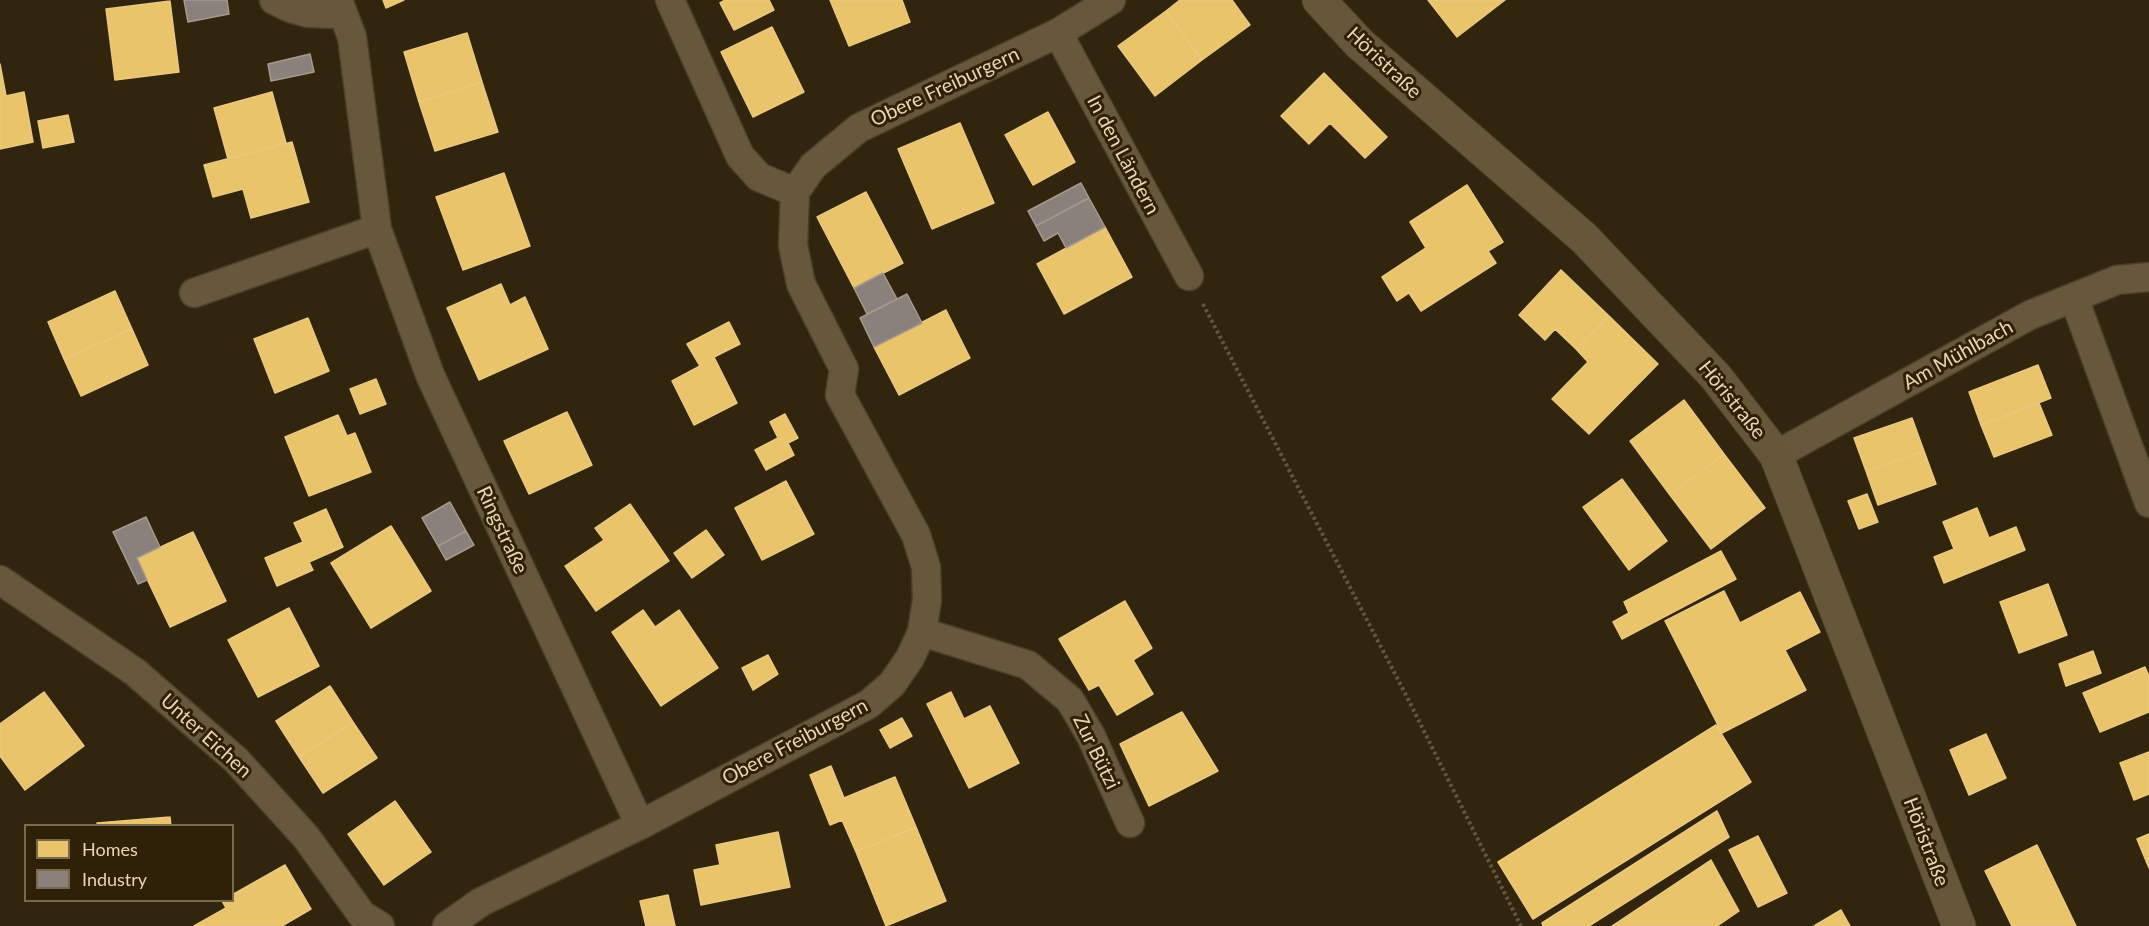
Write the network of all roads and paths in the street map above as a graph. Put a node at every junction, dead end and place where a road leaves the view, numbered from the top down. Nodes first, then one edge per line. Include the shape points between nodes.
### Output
1 (274, 0) edge
2 (670, 0) edge
3 (1111, 0) edge
4 (1319, 0) edge
5 (340, 7) edge
6 (1058, 33) junction
7 (795, 192) junction
8 (377, 229) junction
9 (1189, 276) joint
10 (2149, 278) edge
11 (194, 293) dead end
12 (2074, 298) junction
13 (1776, 455) junction
14 (2149, 503) edge
15 (0, 580) edge
16 (922, 632) junction
17 (1130, 823) dead end
18 (640, 825) junction
19 (380, 926) edge
20 (447, 926) edge
21 (1521, 926) edge
22 (1959, 926) edge

1 - 5 street, Ringstraße via 308,13
2 - 7 street via 740,156 759,177
3 - 6 street, Obere Freiburgern
4 - 13 main road, Höristraße via 1360,44 1584,238 1716,377
5 - 8 street, Ringstraße via 352,37
6 - 7 street, Obere Freiburgern via 859,128 813,166
6 - 9 street, In den Ländern
7 - 16 street, Obere Freiburgern via 793,245 801,284 844,369 840,395 916,535 926,567 927,600
8 - 11 street
8 - 18 street, Ringstraße via 430,375
9 - 21 path
10 - 12 street, Am Mühlbach via 2117,280
12 - 13 street, Am Mühlbach via 2030,315
12 - 14 street
13 - 22 main road, Höristraße
15 - 19 street, Unter Eichen via 135,672 236,760 306,837 362,915
16 - 17 street, Zur Bützi via 1028,665 1070,700 1091,736
16 - 18 street, Obere Freiburgern via 892,684 869,704
18 - 20 street, Obere Freiburgern via 481,902

